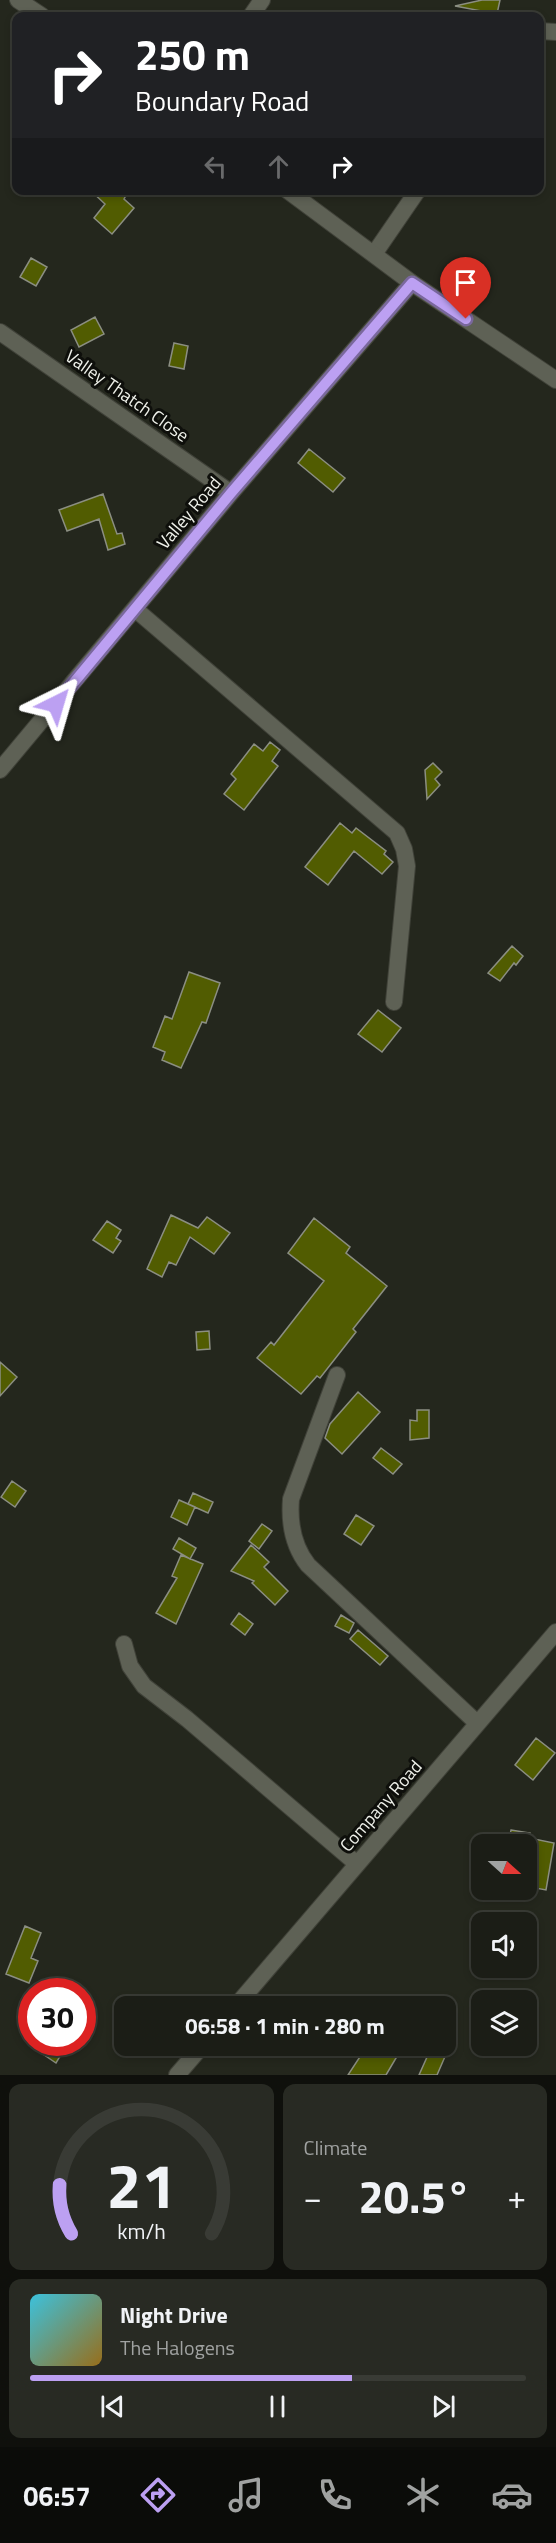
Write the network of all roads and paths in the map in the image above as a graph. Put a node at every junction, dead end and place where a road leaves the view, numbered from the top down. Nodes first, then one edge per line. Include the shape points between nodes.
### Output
1 (18, 0) edge
2 (36, 12) edge
3 (294, 195) edge
4 (415, 195) edge
5 (374, 254) junction
6 (412, 283) junction
7 (0, 332) edge
8 (556, 380) edge
9 (231, 493) junction
10 (135, 609) junction
11 (0, 770) edge
12 (394, 1002) dead end
13 (337, 1375) dead end
14 (556, 1632) edge
15 (124, 1644) dead end
16 (477, 1723) junction
17 (357, 1864) junction
18 (244, 1996) edge
19 (193, 2056) edge
20 (177, 2075) edge

1 - 2 street
3 - 5 street
4 - 5 street
5 - 6 street
6 - 8 street
6 - 9 street, Valley Road
7 - 9 street, Valley Thatch Close
9 - 10 street, Valley Road
10 - 11 street, Valley Road
10 - 12 street via 397,833 407,866
13 - 16 street via 291,1499 297,1549 308,1565
14 - 16 street, Company Road
15 - 17 street via 130,1666 144,1686
16 - 17 street, Company Road
17 - 18 street, Company Road
19 - 20 street

